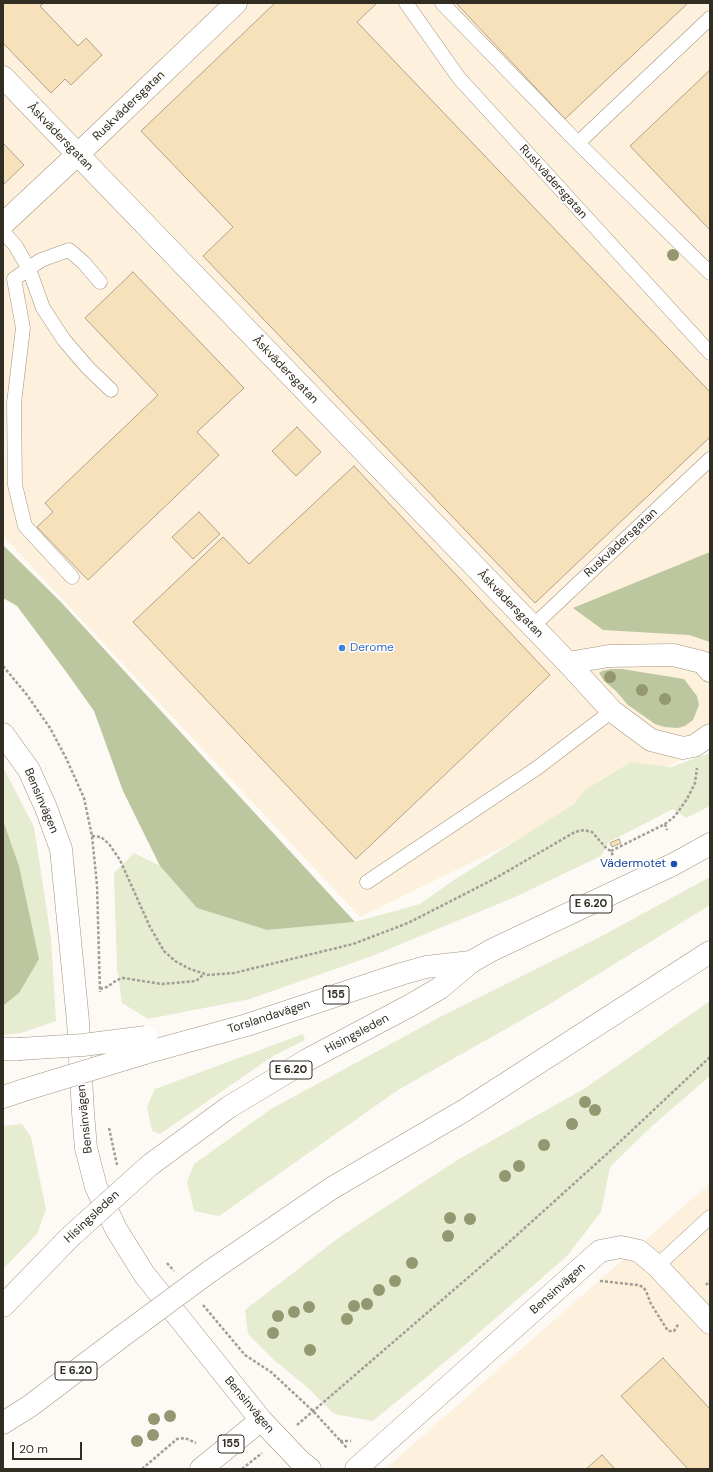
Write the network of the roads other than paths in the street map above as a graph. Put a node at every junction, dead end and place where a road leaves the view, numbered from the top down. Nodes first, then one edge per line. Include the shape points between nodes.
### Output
1 (236, 3) edge
2 (406, 3) edge
3 (442, 3) edge
4 (710, 18) edge
5 (3, 77) edge
6 (578, 143) junction
7 (78, 154) junction
8 (3, 224) edge
9 (3, 232) edge
10 (29, 269) junction
11 (710, 272) edge
12 (100, 282) dead end
13 (710, 353) edge
14 (111, 390) dead end
15 (9, 433) edge
16 (710, 459) edge
17 (72, 577) dead end
18 (532, 627) junction
19 (568, 663) junction
20 (710, 671) edge
21 (612, 711) junction
22 (3, 734) edge
23 (702, 741) edge
24 (710, 844) edge
25 (367, 882) dead end
26 (710, 952) edge
27 (471, 962) junction
28 (150, 1046) junction
29 (11, 1049) edge
30 (3, 1097) edge
31 (710, 1217) edge
32 (657, 1266) junction
33 (3, 1306) edge
34 (710, 1324) edge
35 (30, 1406) junction
36 (261, 1420) junction
37 (3, 1422) edge
38 (3, 1432) edge
39 (207, 1464) edge
40 (359, 1466) edge
41 (310, 1469) edge

1 - 7 main road, Ruskvädersgatan
2 - 13 lane, Ruskvädersgatan via 459,78
3 - 6 lane
4 - 6 lane
5 - 7 main road, Åskvädersgatan
6 - 11 lane
7 - 8 main road, Ruskvädersgatan
7 - 18 main road, Åskvädersgatan
9 - 10 lane via 15,245
10 - 12 lane via 41,260 69,250
10 - 14 lane via 43,308 88,368
10 - 15 lane via 14,279 22,328
15 - 17 lane via 15,485 25,526
16 - 18 lane, Ruskvädersgatan
18 - 19 main road, Åskvädersgatan
19 - 20 main road via 609,656 673,655 702,662
19 - 21 main road, Åskvädersgatan
21 - 23 main road, Åskvädersgatan via 651,740 683,748
21 - 25 lane via 537,768
22 - 36 main road, Bensinvägen via 29,770 61,849 78,1021 86,1148 96,1188 116,1229 144,1274
24 - 27 main road, Hisingsleden / E 6.20
26 - 35 main road, E 6.20, bridge via 465,1110 332,1188 208,1272
27 - 28 main road, Torslandavägen / 155 via 426,967 247,1025
27 - 33 main road, Hisingsleden / E 6.20, bridge via 440,988 295,1067 229,1107 150,1165 70,1237
28 - 29 main road, bridge via 83,1045
28 - 30 main road, bridge
31 - 32 lane
32 - 34 main road, Bensinvägen
32 - 40 main road, Bensinvägen via 639,1251 621,1247 600,1251
35 - 37 main road, E 6.20
35 - 38 main road
36 - 39 main road, 155
36 - 41 main road, Bensinvägen

